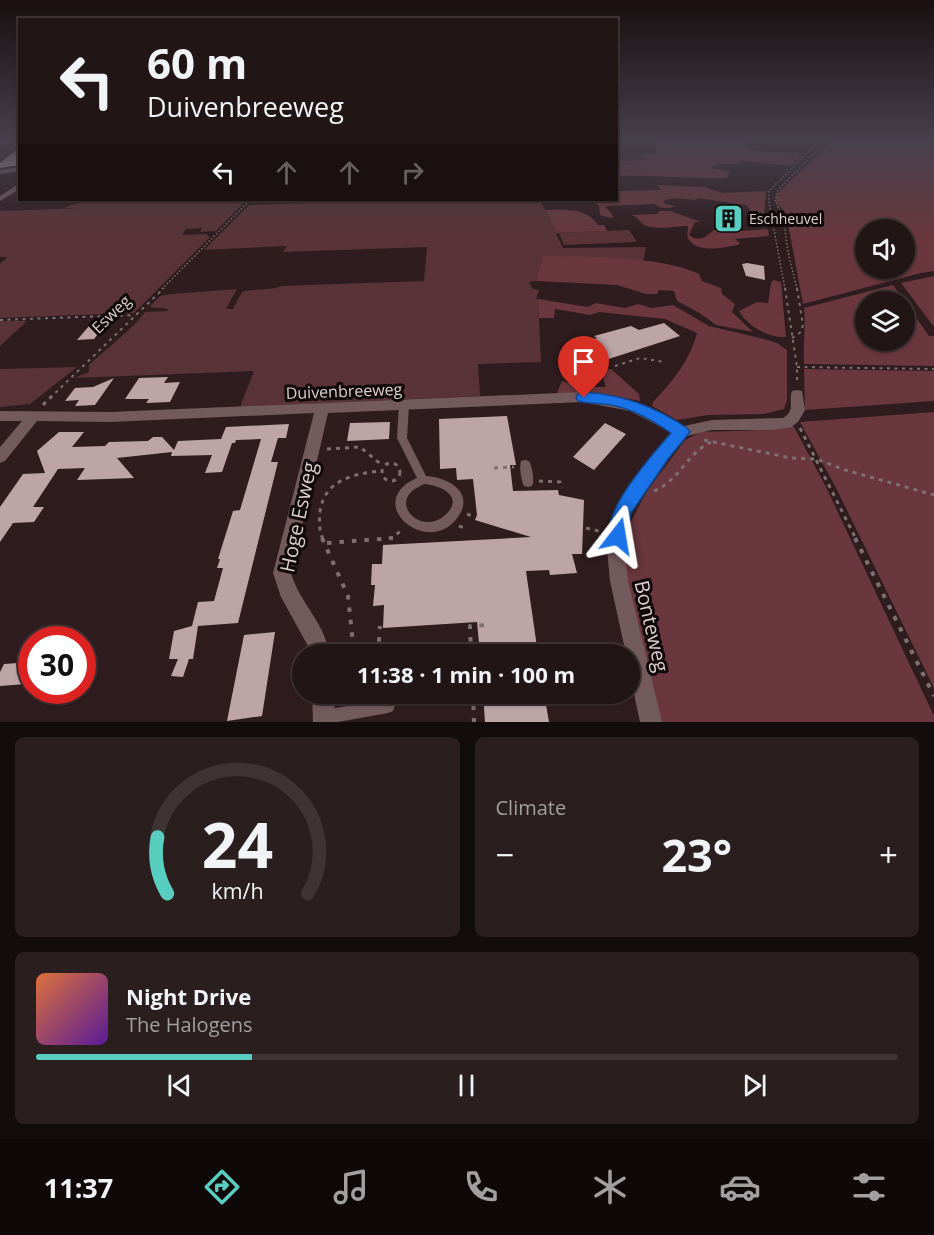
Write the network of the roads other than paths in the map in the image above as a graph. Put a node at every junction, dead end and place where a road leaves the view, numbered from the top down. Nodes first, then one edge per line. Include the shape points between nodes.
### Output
1 (18, 186) edge
2 (0, 199) edge
3 (797, 394) road end
4 (404, 405) junction
5 (322, 408) junction
6 (0, 416) edge
7 (33, 417) junction
8 (682, 432) junction
9 (0, 457) edge
10 (525, 464) road end
11 (423, 480) junction
12 (528, 483) dead end
13 (317, 644) edge
14 (323, 704) edge
15 (388, 706) dead end
16 (324, 720) edge
17 (651, 722) edge

1 - 2 street
3 - 8 street via 798,410 793,418 772,425 712,424
4 - 5 street, Duivenbreeweg
4 - 8 street, Duivenbreeweg via 611,400 655,415
4 - 11 lane via 402,438
5 - 7 street, Duivenbreeweg
5 - 13 street, Hoge Esweg via 282,573 287,591
6 - 7 street, Duivenbreeweg
7 - 9 street
8 - 17 street, Bonteweg via 622,511 618,536 618,580
10 - 12 lane
11 - 11 lane via 410,487 401,499 402,514 411,523 435,527 450,519 457,500 442,481
14 - 16 street
15 - 16 lane

